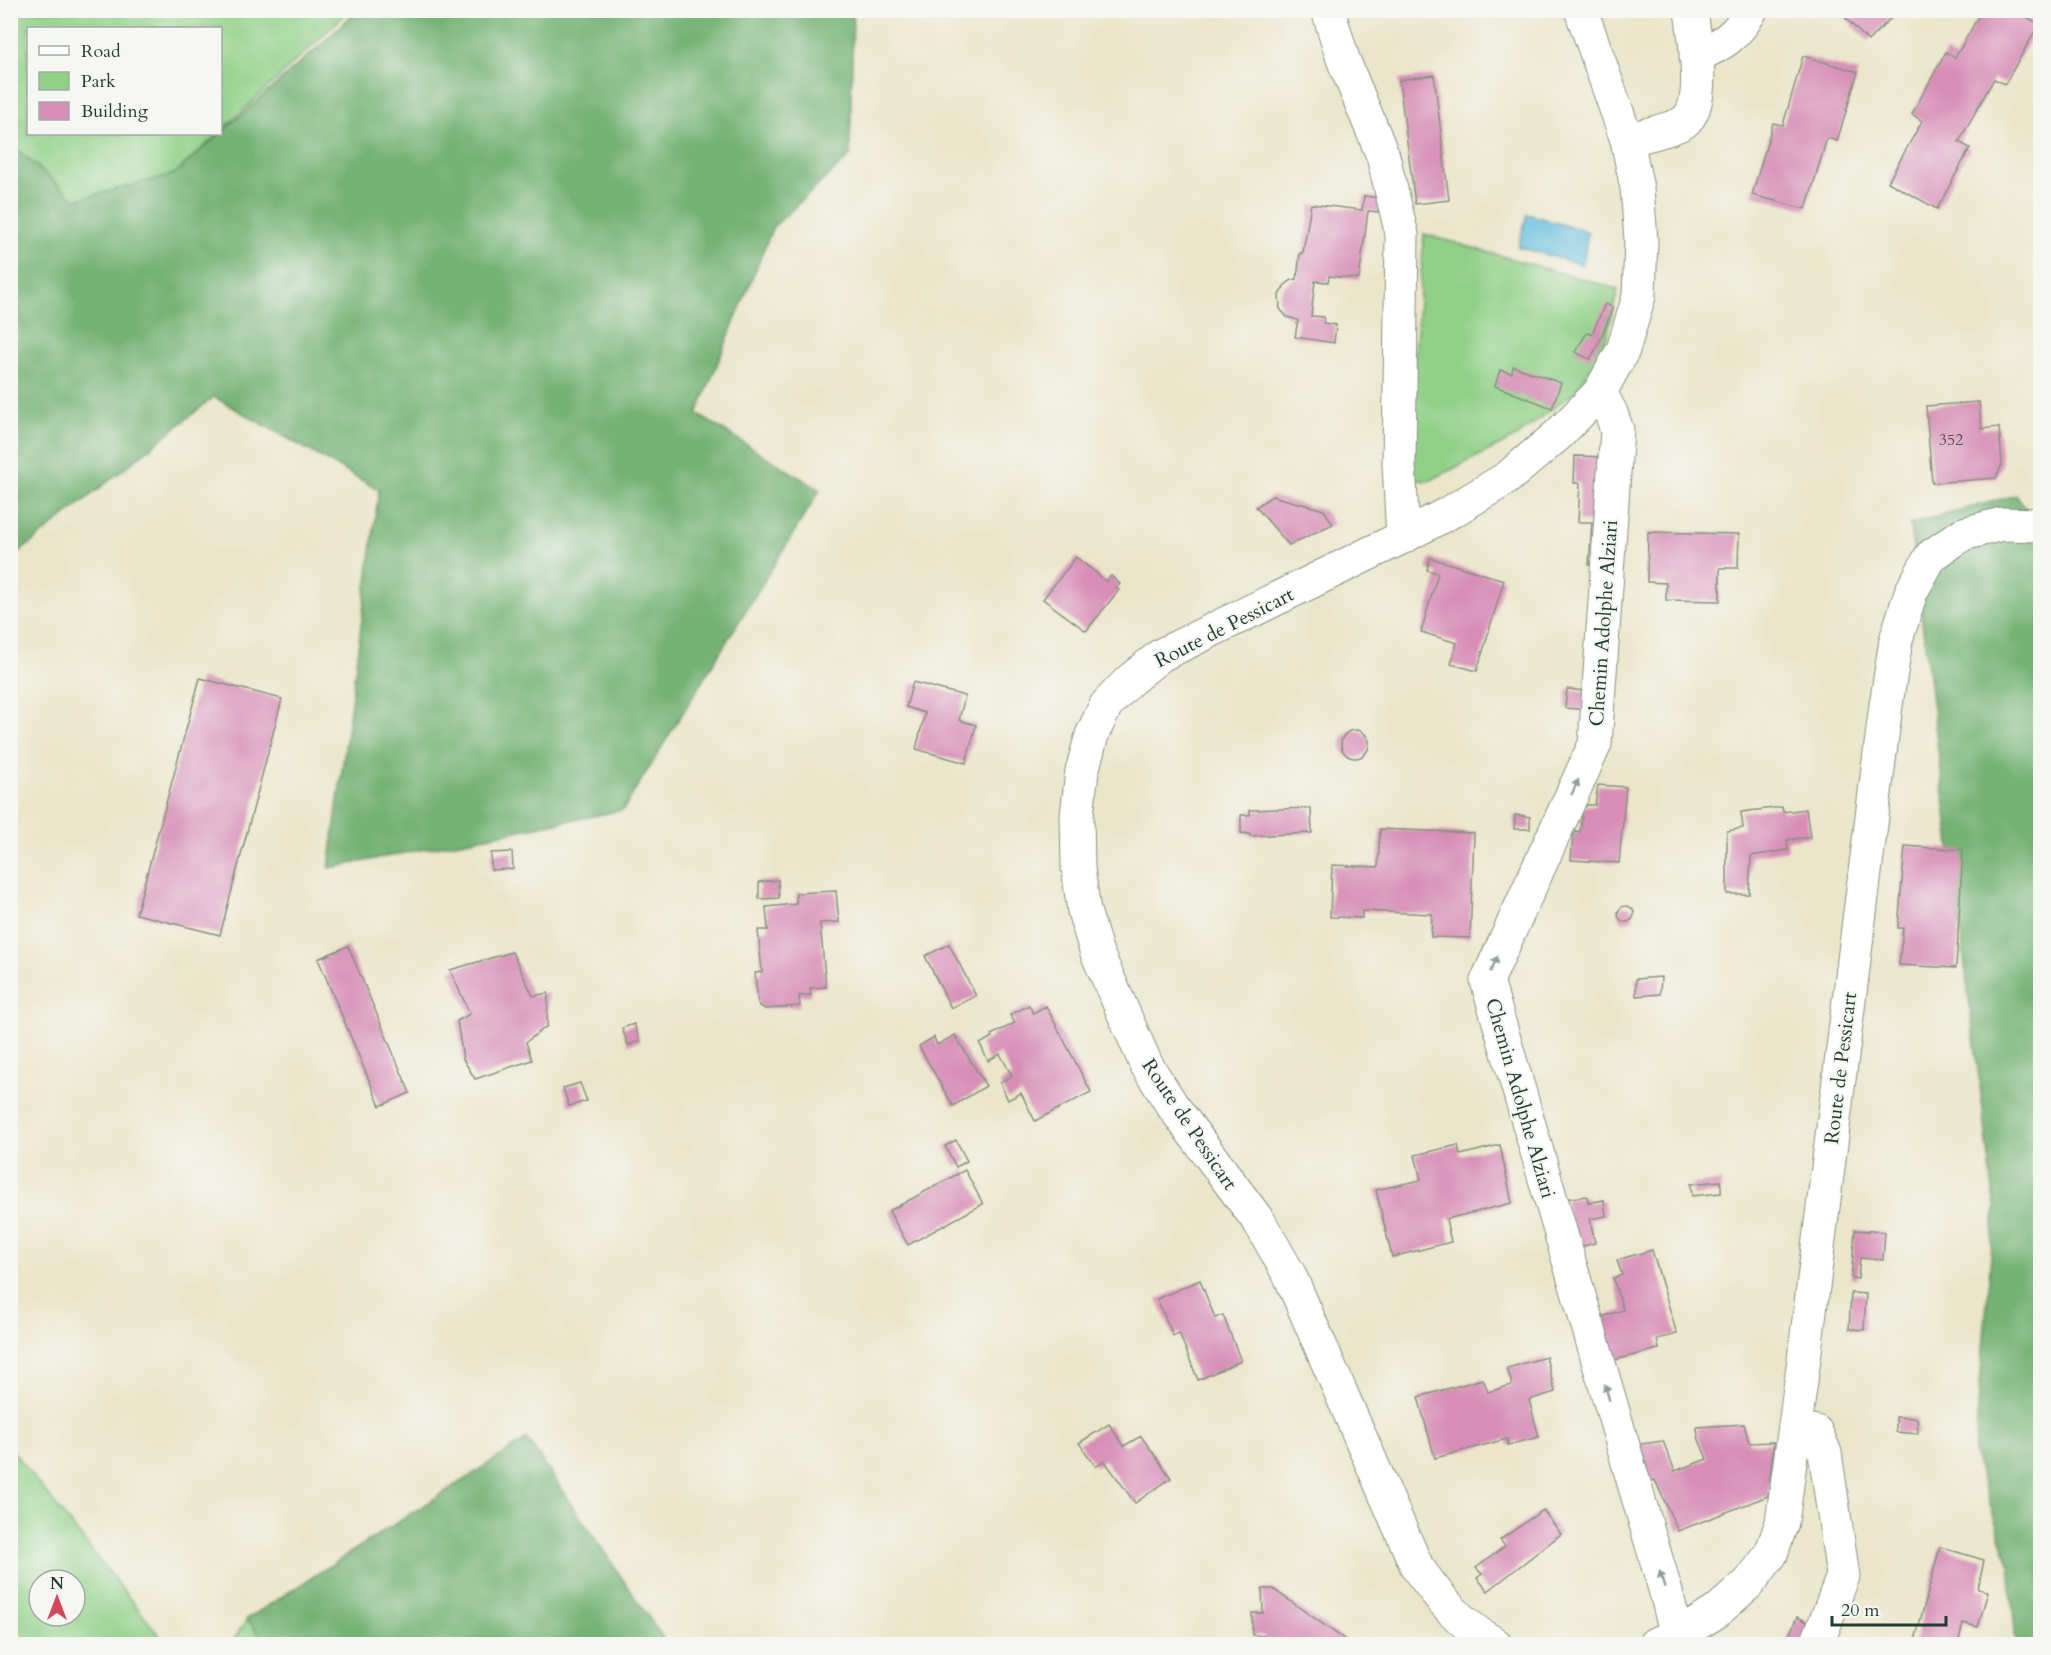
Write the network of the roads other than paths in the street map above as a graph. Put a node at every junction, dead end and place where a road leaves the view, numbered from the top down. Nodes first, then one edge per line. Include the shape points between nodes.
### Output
1 (1328, 10) edge
2 (1581, 10) edge
3 (1691, 10) edge
4 (1751, 10) edge
5 (1696, 56) junction
6 (1627, 140) junction
7 (1600, 392) junction
8 (2040, 525) edge
9 (1403, 537) junction
10 (1795, 1427) junction
11 (1666, 1640) edge
12 (1495, 1644) edge
13 (1817, 1644) edge

1 - 9 street via 1343,59 1383,156 1402,235 1399,464
2 - 6 street, Route de Pessicart
3 - 5 street
4 - 5 street via 1721,45
5 - 6 street via 1697,96 1692,113 1683,123
6 - 7 street, Route de Pessicart via 1641,230 1639,296 1623,350
7 - 9 street, Route de Pessicart via 1507,478
11 -> 7 street, Chemin Adolphe Alziari via 1667,1596 1487,981 1595,744 1617,430
8 - 10 street, Route de Pessicart via 2002,524 1963,534 1931,556 1911,592 1896,640
9 - 12 street, Route de Pessicart via 1161,656 1122,688 1106,705 1082,771 1077,868 1084,911 1097,953 1146,1064 1172,1106 1260,1223 1290,1276 1417,1567 1445,1605 1473,1631
10 - 11 street, Route de Pessicart via 1782,1522 1771,1554 1749,1583 1716,1612
10 - 13 street via 1816,1432 1825,1454 1843,1576

